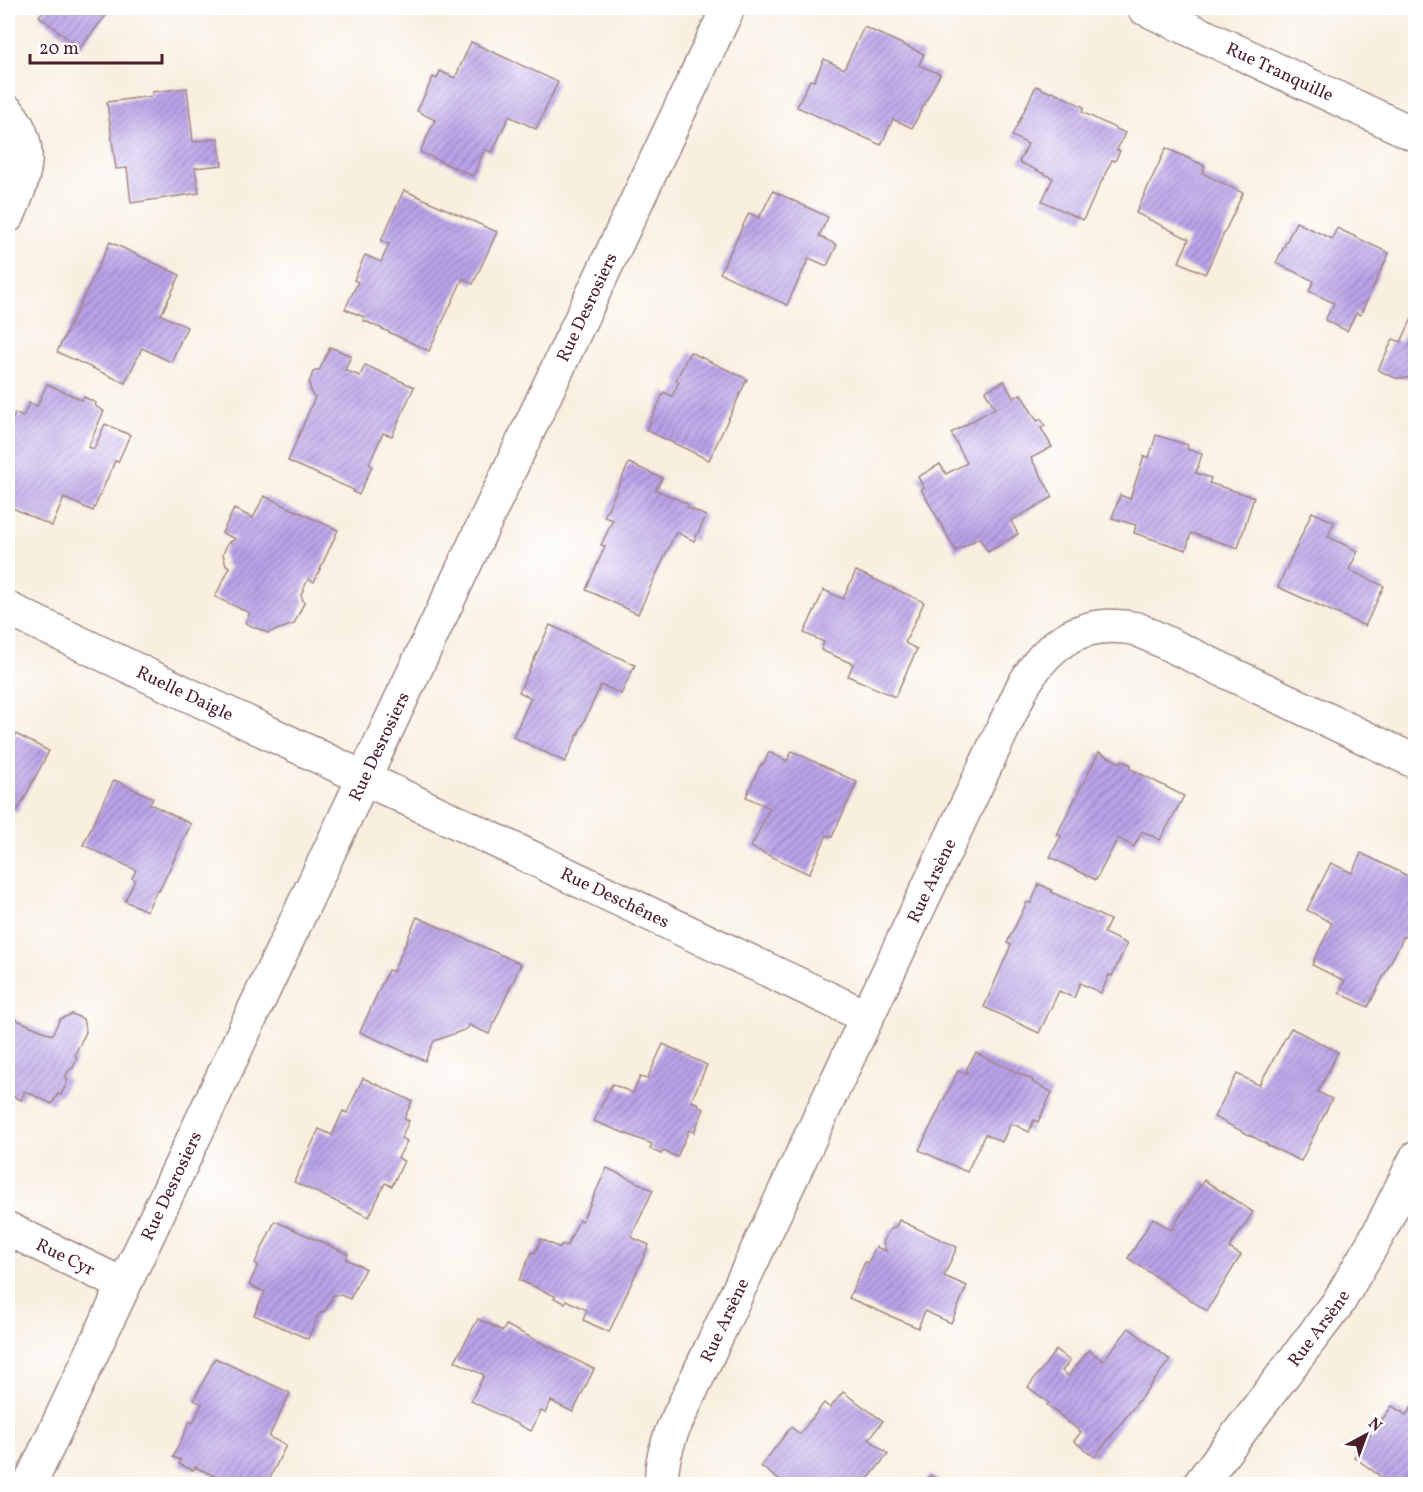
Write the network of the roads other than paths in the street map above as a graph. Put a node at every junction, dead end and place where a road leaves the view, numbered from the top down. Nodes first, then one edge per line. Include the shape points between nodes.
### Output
1 (728, 8) edge
2 (1144, 8) edge
3 (8, 112) edge
4 (1416, 135) edge
5 (8, 216) edge
6 (8, 609) edge
7 (1416, 762) edge
8 (364, 778) junction
9 (867, 1017) junction
10 (1416, 1158) edge
11 (8, 1229) edge
12 (124, 1285) junction
13 (30, 1485) edge
14 (662, 1485) edge
15 (1200, 1485) edge

1 - 8 street, Rue Desrosiers
2 - 4 street, Rue Tranquille
3 - 5 street via 26,154 25,171
6 - 8 street, Ruelle Daigle
7 - 9 street, Rue Arsène via 1137,629 1106,625 1077,632 1045,656 1023,686
8 - 9 street, Rue Deschênes
8 - 12 street, Rue Desrosiers
9 - 14 street, Rue Arsène via 672,1431 664,1454
10 - 15 street, Rue Arsène via 1380,1232 1338,1303
11 - 12 street, Rue Cyr
12 - 13 street, Rue Desrosiers

